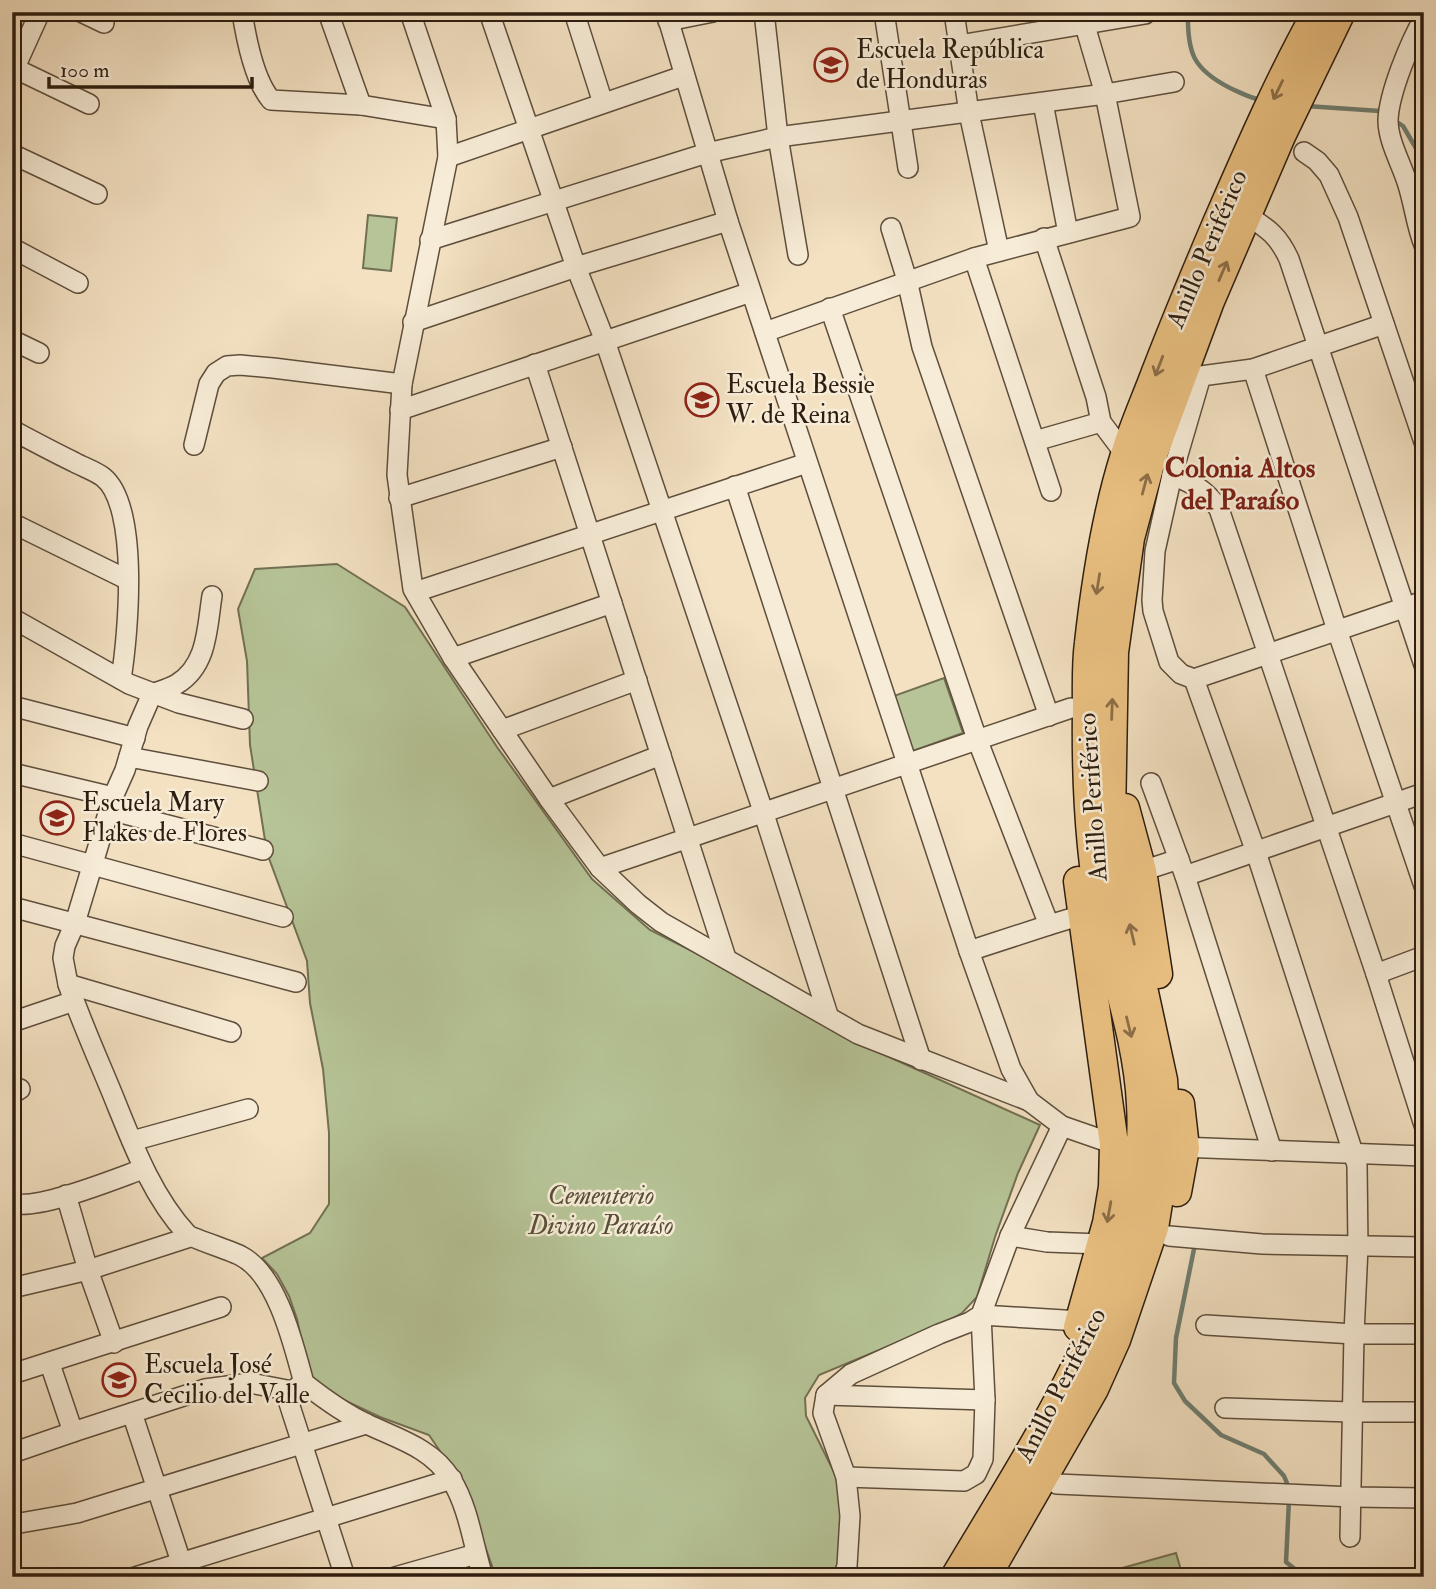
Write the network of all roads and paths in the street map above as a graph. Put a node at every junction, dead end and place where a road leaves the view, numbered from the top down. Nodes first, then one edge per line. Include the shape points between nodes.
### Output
1 (40, 12) edge
2 (81, 12) edge
3 (242, 12) edge
4 (328, 12) edge
5 (410, 12) edge
6 (489, 12) edge
7 (574, 12) edge
8 (713, 12) edge
9 (764, 12) edge
10 (884, 12) edge
11 (954, 12) edge
12 (1317, 12) edge
13 (1341, 12) edge
14 (1145, 14) dead end
15 (667, 16) edge
16 (1083, 18) edge
17 (1424, 18) edge
18 (104, 23) dead end
19 (959, 45) junction
20 (1424, 55) edge
21 (1404, 61) junction
22 (13, 70) edge
23 (683, 76) junction
24 (1174, 82) dead end
25 (1105, 94) junction
26 (603, 103) junction
27 (1043, 103) junction
28 (89, 104) dead end
29 (361, 105) junction
30 (969, 113) junction
31 (446, 119) junction
32 (901, 123) junction
33 (529, 128) junction
34 (778, 137) junction
35 (1304, 152) dead end
36 (707, 153) junction
37 (12, 154) edge
38 (448, 157) junction
39 (908, 168) dead end
40 (97, 194) dead end
41 (554, 200) junction
42 (1247, 215) junction
43 (728, 221) junction
44 (891, 228) dead end
45 (1068, 233) junction
46 (1044, 238) junction
47 (430, 240) junction
48 (1424, 245) edge
49 (12, 248) edge
50 (999, 251) junction
51 (798, 256) dead end
52 (974, 258) junction
53 (576, 267) junction
54 (907, 280) junction
55 (78, 283) dead end
56 (751, 292) junction
57 (830, 308) junction
58 (413, 322) junction
59 (1384, 324) junction
60 (765, 332) junction
61 (12, 340) edge
62 (605, 341) junction
63 (1317, 345) junction
64 (39, 353) dead end
65 (535, 364) junction
66 (1252, 369) junction
67 (402, 384) junction
68 (400, 410) junction
69 (1101, 422) junction
70 (12, 430) edge
71 (1035, 441) junction
72 (1424, 442) edge
73 (194, 445) dead end
74 (562, 447) junction
75 (1125, 454) junction
76 (807, 463) junction
77 (1172, 475) junction
78 (735, 486) junction
79 (1051, 491) dead end
80 (399, 498) junction
81 (662, 510) junction
82 (12, 523) edge
83 (590, 534) junction
84 (128, 580) junction
85 (415, 592) junction
86 (212, 596) dead end
87 (1424, 601) edge
88 (612, 603) junction
89 (1405, 608) junction
90 (1153, 611) junction
91 (12, 618) edge
92 (1337, 630) junction
93 (1117, 633) junction
94 (1088, 646) junction
95 (1266, 654) junction
96 (453, 658) junction
97 (1424, 665) edge
98 (1194, 679) junction
99 (121, 680) junction
100 (637, 680) junction
101 (152, 694) junction
102 (12, 706) edge
103 (1060, 712) junction
104 (243, 719) dead end
105 (502, 730) junction
106 (135, 738) junction
107 (977, 739) junction
108 (1111, 753) junction
109 (661, 755) junction
110 (130, 757) junction
111 (907, 763) junction
112 (12, 773) edge
113 (258, 781) dead end
114 (1151, 783) dead end
115 (834, 790) junction
116 (1424, 793) edge
117 (549, 799) junction
118 (1396, 803) junction
119 (111, 804) junction
120 (763, 811) junction
121 (1326, 827) junction
122 (687, 837) junction
123 (12, 844) edge
124 (263, 850) dead end
125 (1256, 852) junction
126 (92, 866) junction
127 (1182, 867) junction
128 (600, 868) junction
129 (1142, 871) junction
130 (1424, 886) edge
131 (12, 906) edge
132 (1082, 915) junction
133 (283, 917) dead end
134 (75, 923) junction
135 (1049, 925) junction
136 (970, 951) junction
137 (1424, 956) edge
138 (726, 958) junction
139 (1376, 974) junction
140 (296, 982) dead end
141 (71, 993) junction
142 (828, 1015) junction
143 (12, 1022) edge
144 (231, 1032) dead end
145 (921, 1060) junction
146 (1029, 1101) junction
147 (248, 1109) dead end
148 (1424, 1125) edge
149 (1062, 1126) junction
150 (132, 1141) junction
151 (1123, 1144) junction
152 (1182, 1147) junction
153 (1272, 1150) junction
154 (1352, 1152) junction
155 (1424, 1156) edge
156 (143, 1169) junction
157 (66, 1195) junction
158 (12, 1203) edge
159 (1010, 1236) junction
160 (1169, 1236) junction
161 (190, 1237) junction
162 (1101, 1244) junction
163 (1358, 1247) junction
164 (1424, 1247) edge
165 (88, 1270) junction
166 (12, 1289) edge
167 (221, 1307) dead end
168 (981, 1315) junction
169 (1080, 1321) junction
170 (1206, 1325) dead end
171 (1354, 1334) junction
172 (1424, 1334) edge
173 (114, 1343) junction
174 (50, 1364) junction
175 (12, 1374) edge
176 (298, 1387) junction
177 (826, 1395) junction
178 (985, 1400) junction
179 (1225, 1408) dead end
180 (1352, 1412) junction
181 (1424, 1412) edge
182 (132, 1413) junction
183 (366, 1424) junction
184 (73, 1432) junction
185 (301, 1444) junction
186 (12, 1453) edge
187 (846, 1477) junction
188 (452, 1479) junction
189 (1058, 1484) junction
190 (156, 1489) junction
191 (1353, 1497) junction
192 (1424, 1498) edge
193 (326, 1518) junction
194 (12, 1522) edge
195 (1350, 1537) dead end
196 (476, 1554) junction
197 (184, 1570) edge
198 (973, 1573) edge
199 (135, 1577) edge
200 (345, 1577) edge
201 (395, 1577) edge
202 (483, 1577) edge
203 (844, 1577) edge

1 - 22 street
2 - 18 street
3 - 29 street via 264,92 271,100
4 - 29 street
5 - 31 street
6 - 33 street
7 - 26 street
8 - 15 street
9 - 34 street
10 - 32 street
11 - 19 street
12 -> 75 highway, Anillo Periférico via 1186,295
13 - 42 highway, Anillo Periférico
14 - 16 street
15 - 23 street
16 - 19 street
16 - 25 street
17 - 21 street
19 - 30 street
20 - 21 street
21 - 48 street via 1388,121
22 - 28 street
23 - 26 street
23 - 36 street
24 - 25 street
25 - 27 street
25 - 45 street via 1129,217
26 - 33 street
27 - 30 street
27 - 45 street
29 - 31 street
30 - 32 street
30 - 50 street
31 - 38 street
32 - 34 street
32 - 39 street
33 - 38 street
33 - 41 street
34 - 36 street
34 - 51 street
35 - 59 street via 1329,175
36 - 41 street
36 - 43 street
37 - 40 street
38 - 47 street
41 - 47 street
41 - 53 street
42 - 63 street via 1281,241
93 -> 42 highway, Anillo Periférico via 1130,538 1152,460
43 - 53 street
43 - 56 street
44 - 54 street
45 - 46 street
46 - 50 street
46 - 69 street
47 - 58 street
49 - 55 street
50 - 52 street
52 - 54 street
52 - 71 street
53 - 58 street
53 - 62 street
54 - 57 street
54 - 103 street via 922,346
56 - 60 street
56 - 62 street
57 - 60 street
57 - 107 street
58 - 67 street
59 - 63 street
59 - 72 street
60 - 76 street
61 - 64 street
62 - 65 street
62 - 81 street
63 - 66 street
63 - 89 street
65 - 68 street
65 - 74 street
66 - 77 street via 1201,376
66 - 92 street
67 - 68 street
67 - 73 street via 228,366 209,384
68 - 80 street
69 - 71 street
69 - 75 street
70 - 84 street via 104,478 118,498 125,521
71 - 79 street
74 - 80 street
74 - 83 street
75 -> 94 highway, Anillo Periférico via 1105,535
76 - 78 street
76 - 111 street
77 - 90 street via 1156,551
77 - 95 street via 1197,485 1219,509
78 - 81 street
78 - 115 street
80 - 85 street
81 - 83 street
81 - 120 street
82 - 84 street
83 - 85 street
83 - 88 street
84 - 99 street
85 - 96 street
86 - 101 street via 204,650 193,670 177,684
87 - 89 street
88 - 96 street
88 - 100 street
89 - 92 street
89 - 97 street
90 - 93 street via 1138,612
90 - 98 street via 1169,662
91 - 99 street
92 - 95 street
92 - 118 street
108 -> 93 highway, Anillo Periférico
94 - 103 highway
94 -> 198 highway, Anillo Periférico via 1090,825 1102,916 1135,1053 1142,1104 1138,1191 1093,1332
95 - 98 street
95 - 121 street
96 - 105 street
98 - 125 street
99 - 101 street
100 - 105 street
100 - 109 street
101 - 104 street
101 - 106 street
102 - 106 street
103 - 107 street
103 - 132 highway
105 - 117 street
106 - 110 street
107 - 111 street
107 - 135 street
108 - 129 highway
198 -> 108 highway, Anillo Periférico via 1094,1389 1116,1340 1154,1228 1166,1125 1163,1080 1122,891 1111,819
109 - 117 street
109 - 122 street
110 - 113 street
110 - 119 street
111 - 115 street
111 - 136 street
112 - 119 street
114 - 127 street
115 - 120 street
115 - 145 street
116 - 118 street
117 - 128 street
118 - 121 street
118 - 130 street
119 - 124 street
119 - 126 street
120 - 122 street
120 - 142 street
121 - 125 street
121 - 139 street
122 - 128 street
122 - 138 street
123 - 126 street
125 - 127 street
125 - 154 street
126 - 133 street
126 - 134 street
127 - 129 street
127 - 153 street
128 - 138 street via 661,922
129 - 152 highway via 1182,1115
131 - 134 street
132 - 135 street
132 - 151 highway
134 - 140 street
134 - 141 street via 63,958
135 - 136 street
136 - 146 street via 1011,1069
137 - 139 street
138 - 142 street
139 - 148 street
141 - 143 street
141 - 144 street
141 - 150 street
142 - 145 street via 858,1034
145 - 146 street
146 - 149 street
147 - 150 street
149 - 151 street
149 - 159 street
150 - 156 street
151 -> 162 highway
152 - 153 street
152 - 160 highway
153 - 154 street
154 - 155 street
154 - 163 street via 1359,1178
156 - 157 street
156 - 161 street
157 - 158 street via 25,1205
157 - 165 street
159 - 162 street
159 - 168 street
160 - 163 street
160 - 189 highway via 1122,1368
161 - 165 street
161 - 176 street via 245,1258 266,1280 288,1321
162 - 169 highway
163 - 164 street
163 - 171 street
165 - 166 street
165 - 173 street
167 - 173 street
168 - 169 street
168 - 177 street via 851,1374
168 - 178 street
169 - 198 highway via 1071,1346 985,1501
170 - 171 street
171 - 172 street
171 - 180 street
173 - 174 street
174 - 175 street
174 - 184 street
176 - 182 street via 250,1383 205,1389
176 - 183 street
176 - 185 street via 288,1400
177 - 178 street
177 - 187 street via 823,1413
178 - 187 street via 983,1459 976,1474 964,1480
179 - 180 street
180 - 181 street
180 - 191 street
182 - 184 street
182 - 190 street
183 - 185 street
183 - 188 street via 433,1457
184 - 186 street
185 - 190 street
185 - 193 street
187 - 203 street via 850,1516
188 - 193 street
188 - 196 street
189 - 191 street
189 - 198 highway via 1027,1535
190 - 194 street via 77,1513
190 - 197 street
191 - 192 street
191 - 195 street
193 - 197 street
193 - 200 street
196 - 201 street
196 - 202 street
197 - 199 street

